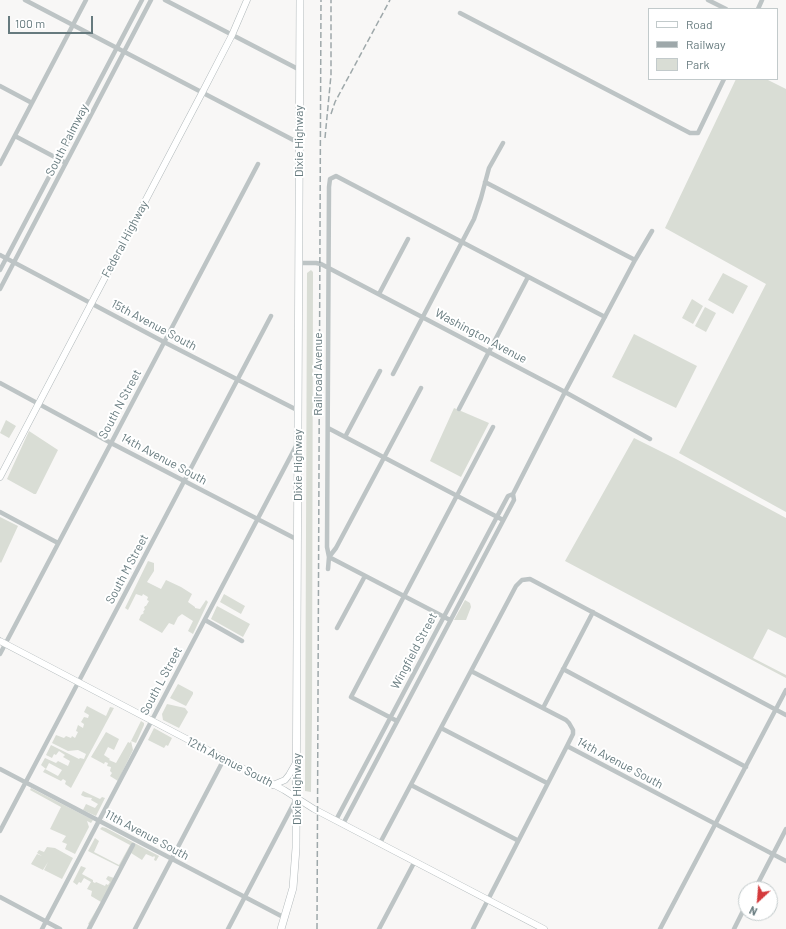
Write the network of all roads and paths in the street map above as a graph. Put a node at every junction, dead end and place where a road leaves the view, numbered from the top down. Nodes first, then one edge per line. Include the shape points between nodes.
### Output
1 (25, 0) edge
2 (86, 0) edge
3 (142, 0) edge
4 (151, 0) edge
5 (165, 0) edge
6 (247, 0) edge
7 (300, 0) edge
8 (708, 0) edge
9 (724, 8) edge
10 (460, 13) dead end
11 (73, 25) junction
12 (232, 35) junction
13 (116, 49) junction
14 (123, 52) junction
15 (300, 70) junction
16 (724, 80) edge
17 (0, 86) edge
18 (202, 93) junction
19 (32, 103) junction
20 (15, 136) junction
21 (503, 142) dead end
22 (299, 143) junction
23 (58, 158) junction
24 (66, 163) junction
25 (0, 164) edge
26 (258, 164) dead end
27 (485, 182) junction
28 (652, 231) dead end
29 (408, 239) dead end
30 (462, 242) junction
31 (0, 255) edge
32 (6, 258) junction
33 (635, 260) junction
34 (14, 263) junction
35 (299, 263) junction
36 (328, 268) junction
37 (0, 270) edge
38 (528, 277) junction
39 (0, 289) edge
40 (379, 294) junction
41 (91, 303) junction
42 (271, 316) dead end
43 (422, 317) junction
44 (605, 317) junction
45 (164, 342) junction
46 (489, 352) junction
47 (380, 371) dead end
48 (393, 374) dead end
49 (237, 380) junction
50 (0, 383) edge
51 (421, 388) dead end
52 (565, 392) junction
53 (38, 404) junction
54 (459, 408) dead end
55 (299, 411) junction
56 (493, 426) dead end
57 (328, 428) junction
58 (345, 437) junction
59 (650, 439) dead end
60 (111, 443) junction
61 (298, 443) junction
62 (384, 457) junction
63 (0, 477) edge
64 (184, 481) junction
65 (513, 494) junction
66 (457, 496) junction
67 (0, 512) edge
68 (497, 516) junction
69 (258, 520) junction
70 (503, 520) junction
71 (298, 540) junction
72 (58, 543) junction
73 (329, 557) junction
74 (328, 568) dead end
75 (365, 576) junction
76 (404, 596) junction
77 (593, 612) junction
78 (444, 617) junction
79 (204, 620) junction
80 (450, 620) junction
81 (337, 628) dead end
82 (242, 641) dead end
83 (2, 643) edge
84 (0, 654) edge
85 (563, 669) junction
86 (471, 671) junction
87 (78, 683) junction
88 (786, 690) edge
89 (404, 692) junction
90 (411, 695) junction
91 (543, 708) junction
92 (776, 709) junction
93 (786, 715) edge
94 (390, 717) junction
95 (397, 721) junction
96 (151, 722) junction
97 (441, 728) junction
98 (567, 746) junction
99 (224, 759) junction
100 (297, 761) junction
101 (746, 766) junction
102 (0, 769) edge
103 (26, 782) junction
104 (547, 783) junction
105 (273, 785) junction
106 (411, 785) junction
107 (296, 798) junction
108 (336, 820) junction
109 (99, 821) junction
110 (343, 824) junction
111 (716, 824) junction
112 (786, 829) edge
113 (0, 831) edge
114 (518, 840) junction
115 (380, 843) junction
116 (133, 845) dead end
117 (773, 854) junction
118 (172, 860) junction
119 (415, 861) junction
120 (786, 861) edge
121 (758, 881) edge
122 (244, 897) junction
123 (0, 898) edge
124 (488, 900) junction
125 (285, 918) junction
126 (46, 922) junction
127 (42, 929) edge
128 (60, 929) edge
129 (89, 929) edge
130 (135, 929) edge
131 (228, 929) edge
132 (281, 929) edge
133 (379, 929) edge
134 (472, 929) edge
135 (544, 929) edge
136 (660, 929) edge

1 - 11 street
2 - 11 street
3 - 13 street, South Palmway
4 - 14 street, South Palmway
5 - 12 street
6 - 12 street, Federal Highway
7 - 15 main road, Dixie Highway
8 - 9 street
10 - 16 street via 690,133 698,133
11 - 13 street
11 - 19 street
12 - 15 street
12 - 18 street, Federal Highway
13 - 14 street
13 - 23 street, South Palmway
14 - 18 street
14 - 24 street, South Palmway
15 - 22 main road, Dixie Highway
17 - 19 street
18 - 22 street
18 - 41 street, Federal Highway
19 - 20 street
20 - 23 street
20 - 25 street
21 - 27 street via 489,168
22 - 35 main road, Dixie Highway
23 - 24 street
23 - 32 street, South Palmway
24 - 34 street, South Palmway
26 - 45 street, South N Street
27 - 30 street via 478,211
27 - 33 street
28 - 33 street, Wingfield Street
29 - 40 street
30 - 36 street, Railroad Avenue via 336,176 330,179 329,187
30 - 38 street
30 - 43 street
31 - 32 street, 15th Avenue South
32 - 34 street, 15th Avenue South
32 - 37 street, South Palmway
33 - 44 street, Wingfield Street
34 - 39 street, South Palmway
34 - 41 street, 15th Avenue South
35 - 36 street, Washington Avenue via 316,263
35 - 55 main road, Dixie Highway
36 - 40 street, Washington Avenue
36 - 57 street, Railroad Avenue
38 - 44 street
38 - 46 street
40 - 43 street, Washington Avenue
41 - 45 street, 15th Avenue South
41 - 53 street, Federal Highway
42 - 49 street, South M Street
43 - 46 street, Washington Avenue
43 - 48 street
44 - 52 street, Wingfield Street
45 - 49 street, 15th Avenue South
45 - 60 street, South N Street
46 - 52 street, Washington Avenue
46 - 54 street
47 - 58 street
49 - 55 street, 15th Avenue South
49 - 64 street, South M Street
50 - 53 street, 14th Avenue South
51 - 62 street
52 - 59 street, Washington Avenue
52 - 65 street, Wingfield Street
53 - 60 street, 14th Avenue South
53 - 63 street, Federal Highway
55 - 61 main road, Dixie Highway
56 - 66 street
57 - 58 street
57 - 73 street, Railroad Avenue
58 - 62 street
60 - 64 street, 14th Avenue South
60 - 72 street, South N Street
61 - 69 street, South L Street
61 - 71 main road, Dixie Highway
62 - 66 street
62 - 73 street
64 - 69 street, 14th Avenue South
64 - 87 street, South M Street
65 - 68 street, Wingfield Street via 508,496
65 - 70 street, Wingfield Street via 514,500
66 - 68 street
66 - 76 street
67 - 72 street
68 - 70 street
68 - 78 street, Wingfield Street
69 - 71 street, 14th Avenue South
69 - 79 street, South L Street
70 - 80 street, Wingfield Street
71 - 100 main road, Dixie Highway
72 - 83 street, South N Street
73 - 74 street, Railroad Avenue
73 - 75 street
75 - 76 street
75 - 81 street
76 - 78 street
76 - 94 street via 351,697
77 - 85 street
77 - 86 street via 530,579 522,580 516,586
77 - 92 street
78 - 80 street
78 - 89 street, Wingfield Street
79 - 82 street
79 - 96 street, South L Street
80 - 90 street, Wingfield Street
83 - 84 street, South N Street
83 - 87 street, 12th Avenue South
85 - 91 street
85 - 101 street
86 - 91 street, 14th Avenue South
86 - 97 street
87 - 96 street, 12th Avenue South
87 - 103 street, South M Street
88 - 92 street
89 - 90 street
89 - 94 street, Wingfield Street
90 - 95 street, Wingfield Street
91 - 98 street, 14th Avenue South via 572,726 573,734
92 - 93 street
92 - 101 street
94 - 95 street
94 - 108 street, Wingfield Street
95 - 110 street, Wingfield Street
96 - 99 street, 12th Avenue South
96 - 109 street, South L Street
97 - 104 street
97 - 106 street
98 - 104 street
98 - 111 street, 14th Avenue South
99 - 105 street, 12th Avenue South
99 - 118 street
100 - 105 street via 284,780
100 - 107 main road, Dixie Highway
101 - 111 street
102 - 103 street, 11th Avenue South
103 - 109 street, 11th Avenue South
103 - 113 street, South M Street
104 - 114 street
105 - 107 street, 12th Avenue South
106 - 114 street
106 - 115 street
107 - 108 street, 12th Avenue South
107 - 122 street
107 - 125 main road, Dixie Highway via 295,869
108 - 110 street, 12th Avenue South
109 - 118 street, 11th Avenue South
109 - 126 street, South L Street
110 - 115 street, 12th Avenue South
111 - 117 street, 14th Avenue South
111 - 136 street
112 - 117 street
114 - 124 street
115 - 119 street, 12th Avenue South
116 - 129 street
117 - 120 street, 14th Avenue South
117 - 121 street
118 - 122 street, 11th Avenue South
118 - 130 street
119 - 124 street, 12th Avenue South
119 - 133 street
122 - 125 street, 11th Avenue South
122 - 131 street
123 - 126 street
124 - 134 street
124 - 135 street, 12th Avenue South
125 - 132 main road, Dixie Highway
126 - 127 street, South L Street
126 - 128 street

